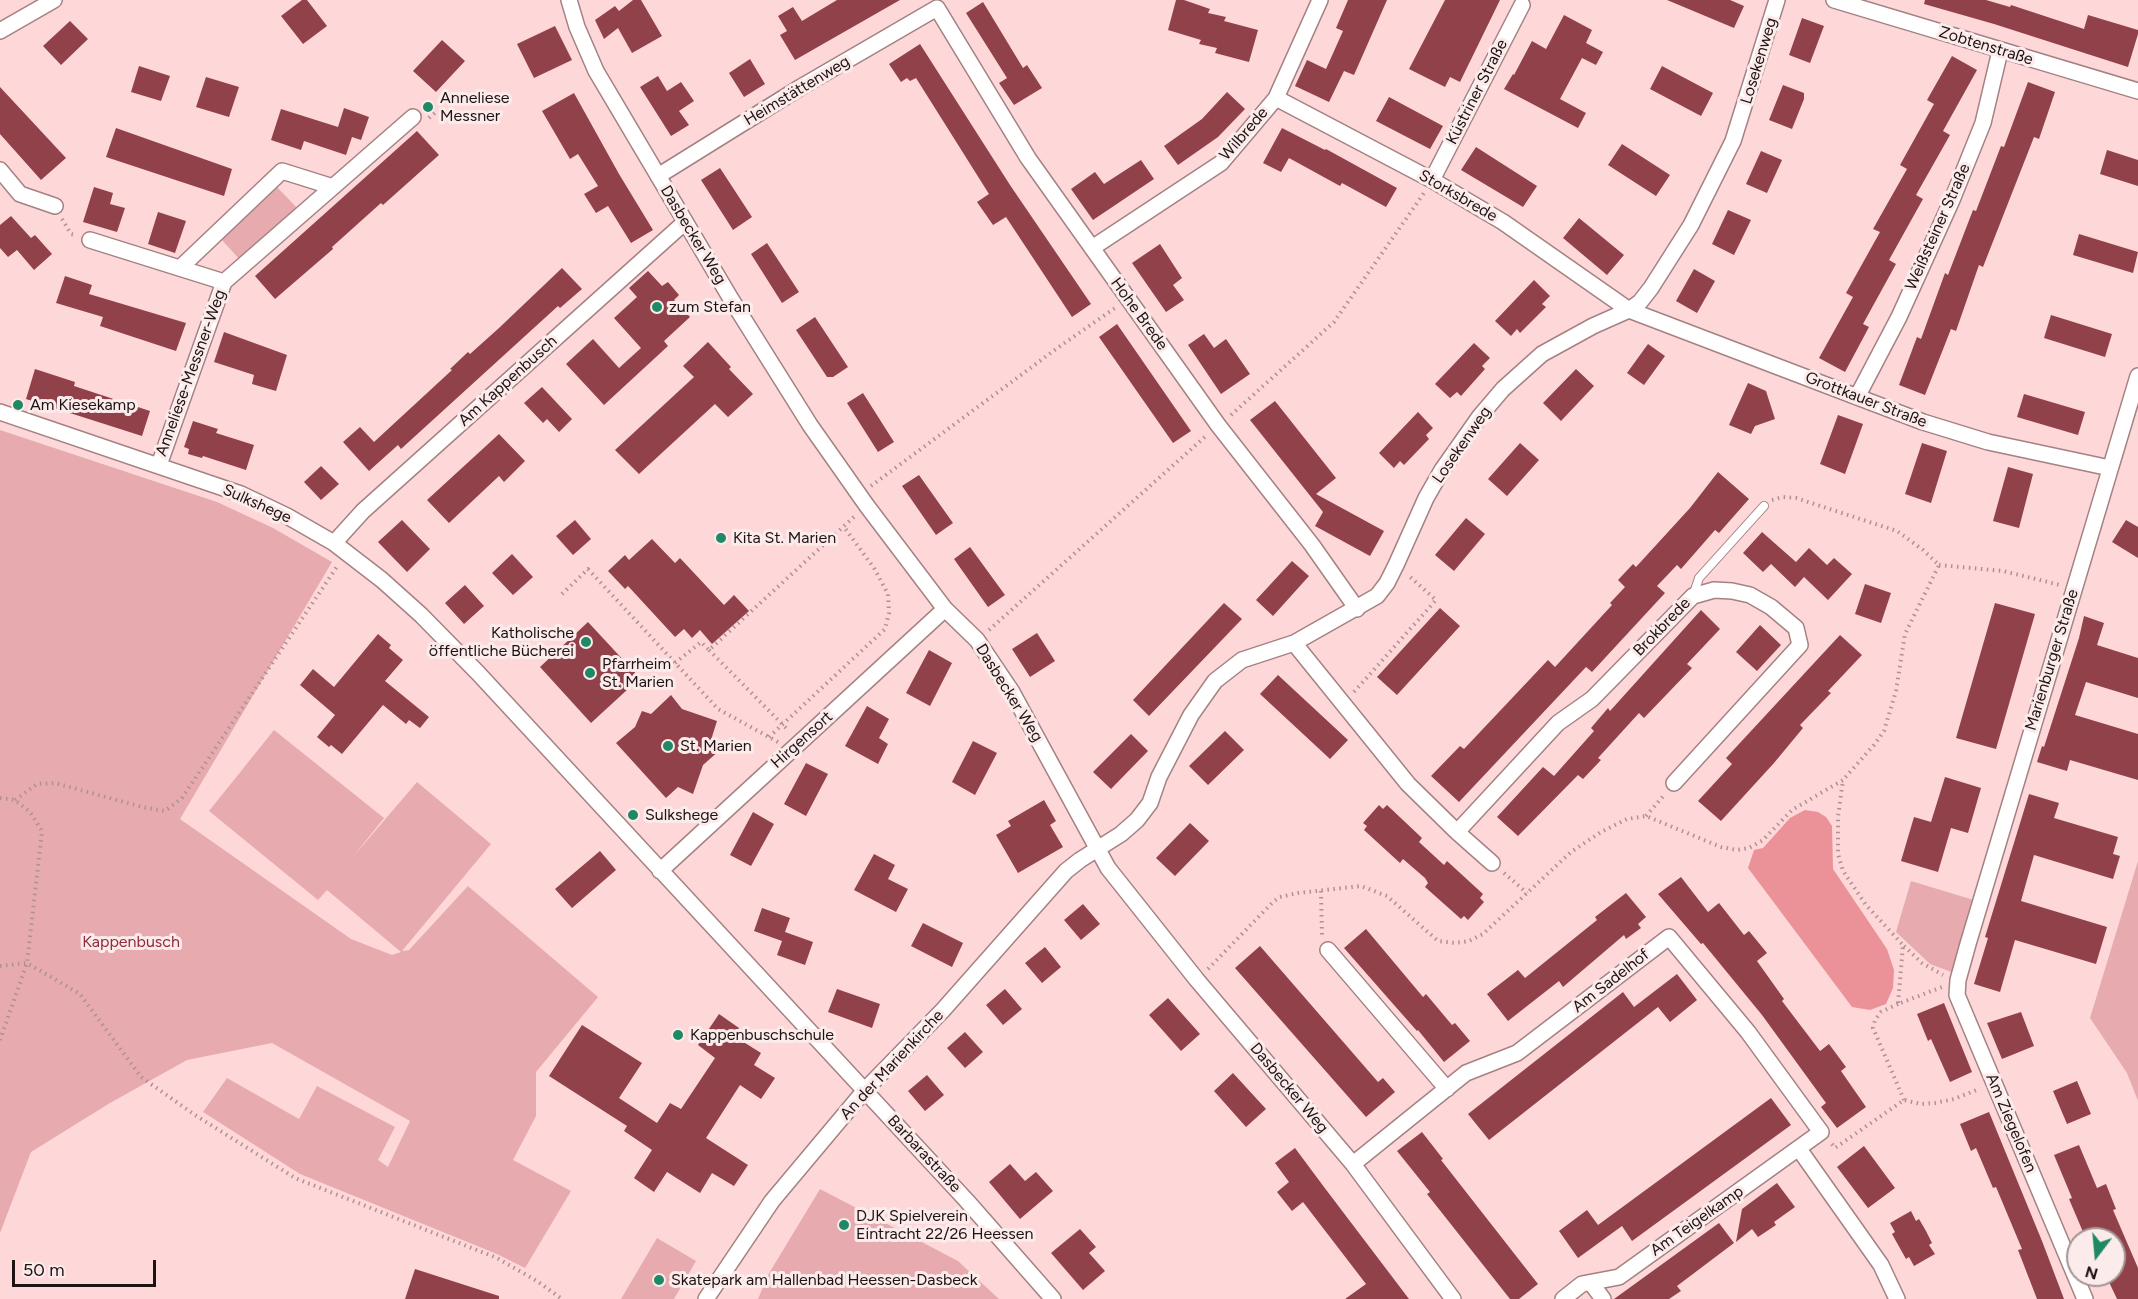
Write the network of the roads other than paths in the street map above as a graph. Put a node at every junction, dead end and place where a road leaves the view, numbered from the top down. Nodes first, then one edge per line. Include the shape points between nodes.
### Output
1 (54, 0) edge
2 (569, 0) edge
3 (1320, 0) edge
4 (1777, 0) edge
5 (1834, 0) edge
6 (35, 4) edge
7 (1522, 5) dead end
8 (937, 8) joint
9 (0, 31) edge
10 (2000, 51) junction
11 (2138, 91) edge
12 (1276, 98) junction
13 (414, 117) dead end
14 (0, 170) edge
15 (658, 176) junction
16 (1432, 180) junction
17 (333, 187) junction
18 (55, 206) road end
19 (684, 223) junction
20 (90, 240) road end
21 (1092, 248) junction
22 (180, 268) junction
23 (224, 282) junction
24 (1629, 310) junction
25 (2138, 376) edge
26 (1857, 397) junction
27 (0, 412) edge
28 (159, 465) junction
29 (2110, 468) junction
30 (1764, 506) road end
31 (334, 543) junction
32 (1693, 596) junction
33 (945, 609) junction
34 (1356, 609) junction
35 (1294, 643) junction
36 (1674, 783) road end
37 (1457, 832) junction
38 (1098, 850) junction
39 (1492, 863) road end
40 (660, 871) junction
41 (1968, 944) joint
42 (1328, 950) road end
43 (1447, 1089) junction
44 (865, 1090) junction
45 (1821, 1132) joint
46 (1799, 1149) junction
47 (1353, 1164) junction
48 (1591, 1283) junction
49 (706, 1299) edge
50 (1053, 1299) edge
51 (1453, 1299) edge
52 (1563, 1299) edge
53 (1603, 1299) edge
54 (1897, 1299) edge
55 (2085, 1299) edge

1 - 6 street
2 - 15 street, Dasbecker Weg via 596,70
3 - 12 street, Wilbrede
4 - 24 street, Losekenweg via 1729,149 1683,238 1651,288
5 - 10 street, Zobtenstraße
6 - 9 street
7 - 16 street, Küstriner Straße
8 - 15 street, Heimstättenweg
8 - 21 street, Hohe Brede via 1028,158
10 - 11 street, Zobtenstraße
10 - 26 street, Weißsteiner Straße via 1983,123 1952,200 1899,317
12 - 16 street, Storksbrede
12 - 21 street, Wilbrede via 1221,163
13 - 17 street, Anneliese-Messner-Weg
14 - 18 street via 20,194
15 - 19 street, Dasbecker Weg
16 - 24 street, Storksbrede via 1503,222
17 - 22 street via 282,171
17 - 23 street, Anneliese-Messner-Weg
19 - 31 street, Am Kappenbusch via 363,511
19 - 33 street, Dasbecker Weg via 810,425
20 - 22 street, Anneliese-Messner-Weg
21 - 34 street, Hohe Brede
22 - 23 street, Anneliese-Messner-Weg
23 - 28 street, Anneliese-Messner-Weg
24 - 26 street, Grottkauer Straße
24 - 34 street, Losekenweg via 1542,354 1503,388 1442,470 1377,596
25 - 29 street, Marienburger Straße
26 - 29 street, Grottkauer Straße via 1988,442
27 - 28 street, Sulkshege
28 - 31 street, Sulkshege via 241,494
29 - 41 street, Marienburger Straße
30 - 32 lane via 1699,578
31 - 40 street, Sulkshege via 438,631
32 - 36 street, Brokbrede via 1714,590 1750,595 1796,627 1800,645
32 - 37 street, Brokbrede via 1592,699 1558,723
33 - 38 street, Dasbecker Weg via 977,640 1012,692
33 - 40 street, Hirgensort
34 - 35 street, Losekenweg
35 - 37 street via 1408,784
35 - 38 street, Losekenweg via 1242,660 1215,681 1174,746 1150,803 1137,820
37 - 39 street
38 - 44 street, An der Marienkirche via 1066,871 943,1010
38 - 47 street, Dasbecker Weg via 1197,980
40 - 44 street, Sulkshege
41 - 55 street, Am Ziegelofen via 1957,995
42 - 43 street
43 - 45 street, Am Sadelhof via 1466,1073 1517,1053 1669,937 1748,1032
43 - 47 street, Am Sadelhof
44 - 49 street, An der Marienkirche via 772,1200
44 - 50 street, Barbarastraße
45 - 46 street, Am Teigelkamp
46 - 48 street, Am Teigelkamp via 1619,1277
46 - 54 street via 1881,1265
47 - 51 street, Dasbecker Weg
48 - 52 street, Am Teigelkamp via 1582,1284
48 - 53 street

